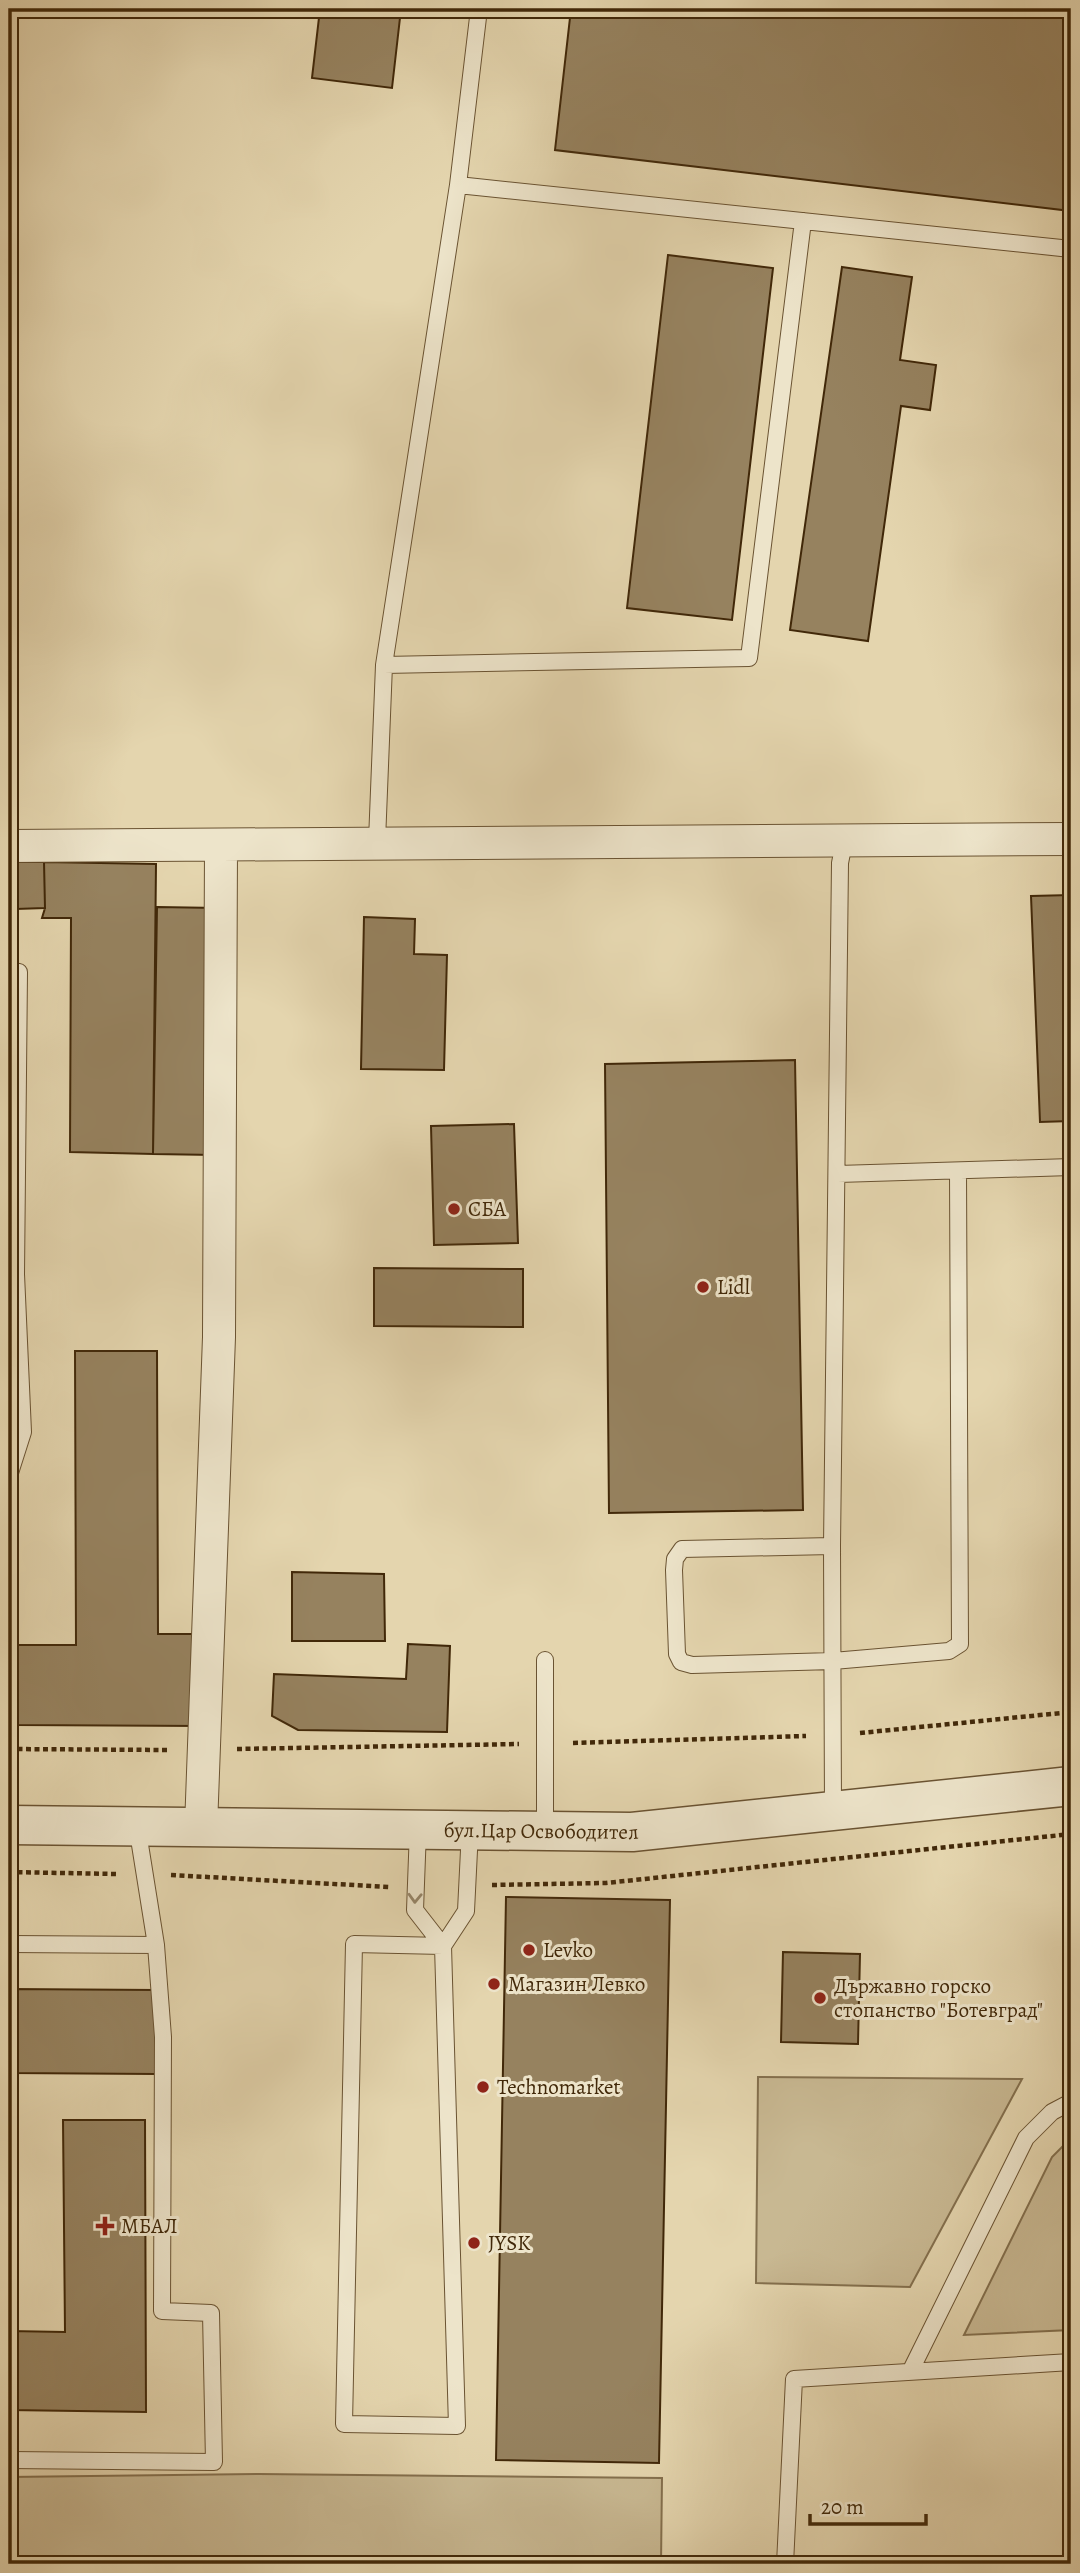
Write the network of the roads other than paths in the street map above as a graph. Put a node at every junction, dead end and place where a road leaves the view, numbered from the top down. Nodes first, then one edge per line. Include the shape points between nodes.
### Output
1 (479, 9) edge
2 (458, 185) junction
3 (803, 221) junction
4 (1071, 249) edge
5 (384, 665) junction
6 (845, 838) junction
7 (1071, 839) edge
8 (377, 841) junction
9 (9, 846) edge
10 (221, 847) junction
11 (9, 971) edge
12 (1071, 1167) edge
13 (958, 1172) junction
14 (838, 1174) junction
15 (12, 1274) edge
16 (9, 1476) edge
17 (832, 1546) junction
18 (545, 1660) dead end
19 (833, 1661) junction
20 (1071, 1786) edge
21 (833, 1811) junction
22 (9, 1825) edge
23 (137, 1826) junction
24 (201, 1827) junction
25 (418, 1830) junction
26 (470, 1830) junction
27 (545, 1831) junction
28 (9, 1944) edge
29 (156, 1945) junction
30 (443, 1946) junction
31 (1071, 2102) edge
32 (1071, 2362) edge
33 (911, 2370) junction
34 (9, 2460) edge
35 (785, 2564) edge

1 - 2 lane
2 - 3 lane
2 - 5 lane
3 - 4 lane
3 - 5 lane via 749,658
5 - 8 lane
6 - 7 street
6 - 8 street
6 - 14 lane via 840,863
8 - 10 street
9 - 10 street
10 - 24 street via 219,1337
11 - 15 lane via 19,972
12 - 13 lane
13 - 14 lane
13 - 19 lane via 960,1644 949,1651
14 - 17 lane
15 - 16 lane via 23,1432
17 - 19 lane
17 - 19 lane via 682,1549 674,1570 681,1662
18 - 27 lane
19 - 21 lane
20 - 21 street, бул.Цар Освободител
21 - 27 street, бул.Цар Освободител via 632,1832
22 - 23 street, бул.Цар Освободител
23 - 24 street, бул.Цар Освободител
23 - 29 lane
24 - 25 street, бул.Цар Освободител
25 - 26 street, бул.Цар Освободител
25 -> 30 lane via 415,1910
26 - 27 street, бул.Цар Освободител
26 - 30 lane via 466,1911
28 - 29 lane
29 - 34 lane via 163,2037 162,2311 211,2313 214,2462
30 - 30 lane via 457,2426 344,2424 354,1944
31 - 33 lane via 1052,2112 1026,2138
32 - 33 lane
33 - 35 lane via 794,2378

